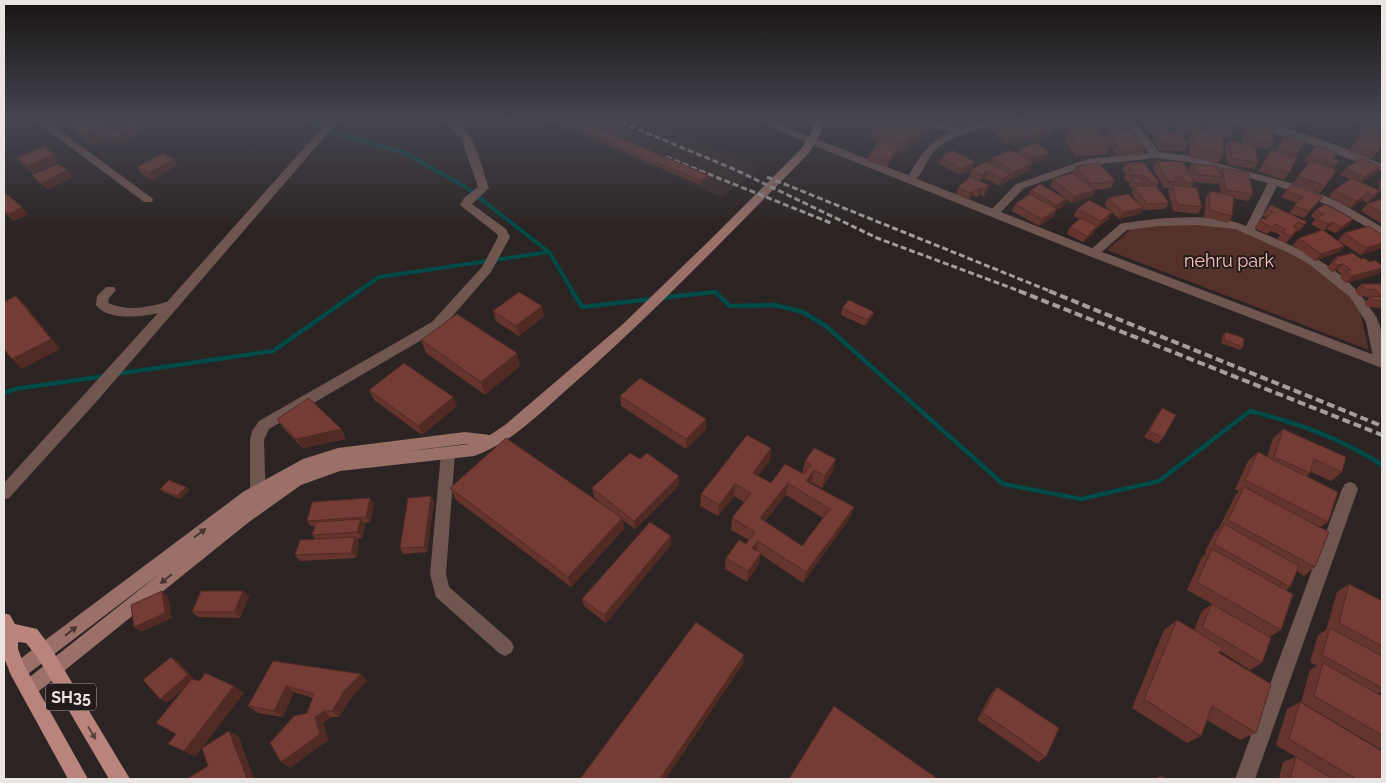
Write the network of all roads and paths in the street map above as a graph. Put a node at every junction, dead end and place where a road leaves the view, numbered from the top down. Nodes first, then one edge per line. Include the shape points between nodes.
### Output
1 (88, 156) edge
2 (303, 156) edge
3 (473, 156) edge
4 (800, 156) edge
5 (851, 156) edge
6 (925, 156) edge
7 (1151, 156) edge
8 (1160, 156) edge
9 (1351, 156) edge
10 (1382, 168) edge
11 (912, 179) junction
12 (1274, 181) junction
13 (148, 200) dead end
14 (468, 200) joint
15 (994, 213) junction
16 (1248, 231) junction
17 (1382, 232) edge
18 (504, 237) joint
19 (1093, 253) junction
20 (110, 290) dead end
21 (171, 306) junction
22 (1381, 362) edge
23 (490, 441) junction
24 (448, 453) junction
25 (259, 489) junction
26 (1350, 489) dead end
27 (4, 493) edge
28 (258, 506) junction
29 (7, 627) edge
30 (506, 647) dead end
31 (44, 652) junction
32 (54, 668) junction
33 (18, 671) junction
34 (28, 689) junction
35 (78, 779) edge
36 (120, 779) edge
37 (1245, 779) edge

1 - 13 street
2 - 21 street
3 - 14 street via 484,188
4 - 23 main road via 616,341 523,419
5 - 11 street
6 - 11 street
7 - 15 street via 1088,162 1020,186
8 - 12 street
9 - 10 street
11 - 15 street
12 - 16 street
12 - 17 street via 1335,204
14 - 18 street via 466,205 502,232
15 - 19 street
16 - 19 street via 1237,226 1197,221 1158,222 1124,227
16 - 22 street via 1319,264 1354,294 1372,321
18 - 25 street via 492,261 437,325 264,425 257,440
19 - 22 street
20 - 21 street via 103,296 102,306 109,309 137,313
21 - 27 street
23 - 24 main road via 474,450
23 - 25 main road via 465,438 338,454 308,463
24 - 28 main road via 340,465 318,471 296,480
24 - 30 street via 438,574 440,585 442,591
25 - 28 street
31 -> 25 main road
26 - 37 street
28 -> 32 main road
29 - 31 main road, SH35 via 31,635
29 - 33 main road, SH35 via 9,649
31 - 32 main road, SH35
31 - 33 main road
32 - 34 main road
32 -> 36 main road, SH35
33 - 34 main road, SH35
34 - 35 main road, SH35

